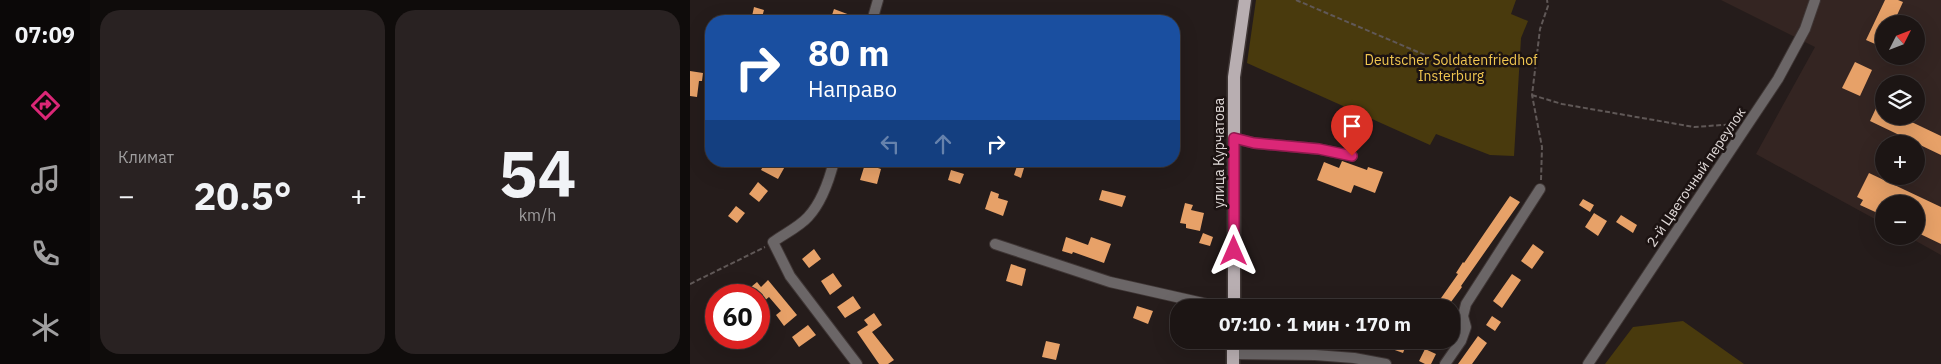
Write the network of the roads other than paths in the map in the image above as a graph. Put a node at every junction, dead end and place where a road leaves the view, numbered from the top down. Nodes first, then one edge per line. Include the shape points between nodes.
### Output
1 (878, 0) edge
2 (1245, 0) edge
3 (1815, 0) edge
4 (874, 15) edge
5 (1234, 138) junction
6 (1352, 156) dead end
7 (832, 167) edge
8 (1540, 189) road end
9 (995, 244) dead end
10 (1185, 299) edge
11 (1234, 299) edge
12 (1233, 359) edge
13 (1339, 361) edge
14 (857, 364) edge
15 (1386, 364) edge
16 (1444, 364) edge
17 (1588, 364) edge

1 - 4 street
2 - 5 main road, улица Курчатова via 1234,77
3 - 17 street, 2-й Цветочный переулок via 1805,29 1778,79
5 - 6 street
5 - 11 main road, улица Курчатова
7 - 14 street via 820,202 807,218 773,242 790,276
8 - 16 street via 1466,304 1463,316 1466,328 1461,341
9 - 10 street via 1110,282
12 - 13 street
13 - 15 street

